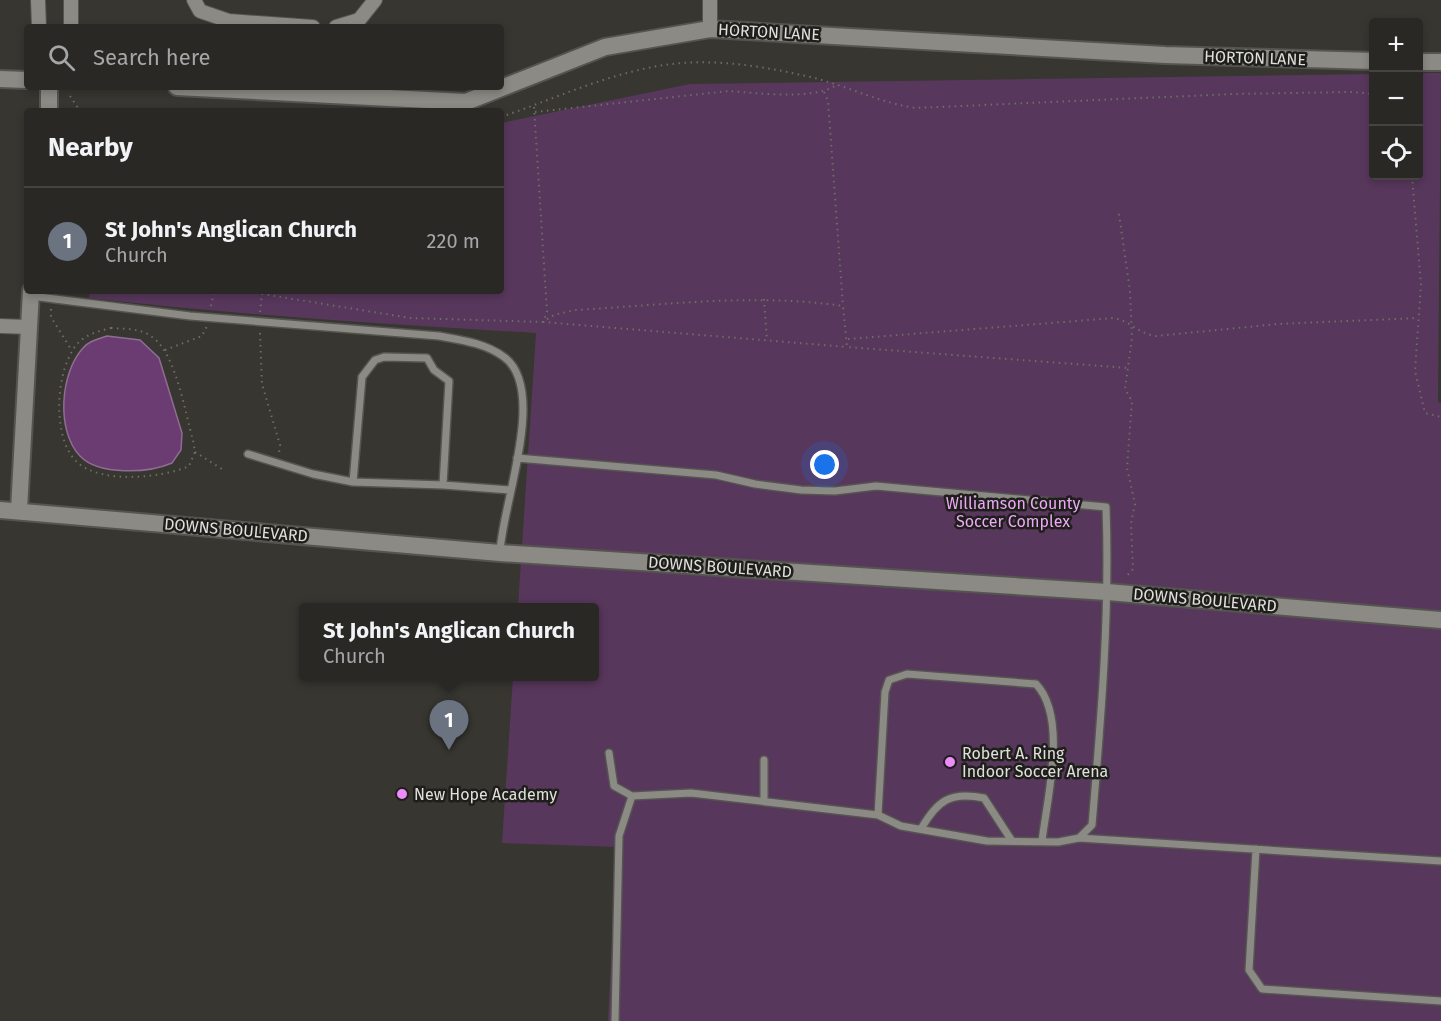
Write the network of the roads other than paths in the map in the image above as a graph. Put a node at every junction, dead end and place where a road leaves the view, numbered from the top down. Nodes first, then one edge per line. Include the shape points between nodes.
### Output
1 (38, 0) edge
2 (71, 0) edge
3 (194, 0) edge
4 (375, 0) edge
5 (710, 0) edge
6 (39, 24) edge
7 (71, 24) edge
8 (271, 24) edge
9 (346, 24) edge
10 (710, 29) junction
11 (1369, 61) edge
12 (1423, 62) edge
13 (1441, 62) edge
14 (0, 79) edge
15 (24, 80) edge
16 (504, 87) edge
17 (49, 90) edge
18 (235, 90) edge
19 (496, 90) edge
20 (49, 108) edge
21 (31, 294) edge
22 (0, 326) edge
23 (28, 327) junction
24 (248, 454) dead end
25 (517, 458) junction
26 (353, 482) junction
27 (443, 485) junction
28 (510, 490) junction
29 (0, 510) edge
30 (19, 510) junction
31 (500, 554) junction
32 (1107, 592) junction
33 (1441, 620) edge
34 (609, 753) dead end
35 (764, 760) dead end
36 (632, 796) junction
37 (764, 801) junction
38 (878, 815) junction
39 (921, 829) junction
40 (1079, 838) junction
41 (1012, 841) junction
42 (1042, 841) junction
43 (1256, 849) junction
44 (1441, 861) edge
45 (1441, 1001) edge
46 (615, 1021) edge

1 - 6 street
2 - 7 street
3 - 8 street via 200,11 229,21
4 - 9 street via 359,20
5 - 10 street
10 - 11 street, HORTON LANE via 1165,55
10 - 16 street, HORTON LANE via 605,47
12 - 13 street
14 - 15 street
17 - 20 street
18 - 19 street, HORTON LANE via 466,102
21 - 23 street
21 - 25 lane via 190,316 439,336 476,343 505,358 524,396
22 - 23 street
23 - 30 street
24 - 26 lane
25 - 28 lane
25 - 32 lane via 716,475 801,490 876,486 1106,507
26 - 27 lane
26 - 27 lane via 362,377 375,360 384,357 427,358 434,370 449,381
27 - 28 lane
28 - 31 lane via 501,527
29 - 30 street, DOWNS BOULEVARD
30 - 31 street, DOWNS BOULEVARD
31 - 32 street, DOWNS BOULEVARD
32 - 33 street, DOWNS BOULEVARD
32 - 40 lane via 1092,825
34 - 36 lane via 614,786
35 - 37 lane
36 - 37 lane via 691,793
36 - 46 lane via 619,836
37 - 38 lane
38 - 39 lane via 901,826
38 - 42 lane via 885,692 889,680 908,674 1036,684 1045,693 1053,735
39 - 41 lane via 987,841
39 - 41 lane via 932,810 948,798 968,795 984,798
40 - 42 lane
40 - 43 lane
41 - 42 lane
43 - 44 lane
43 - 45 lane via 1249,970 1262,989

